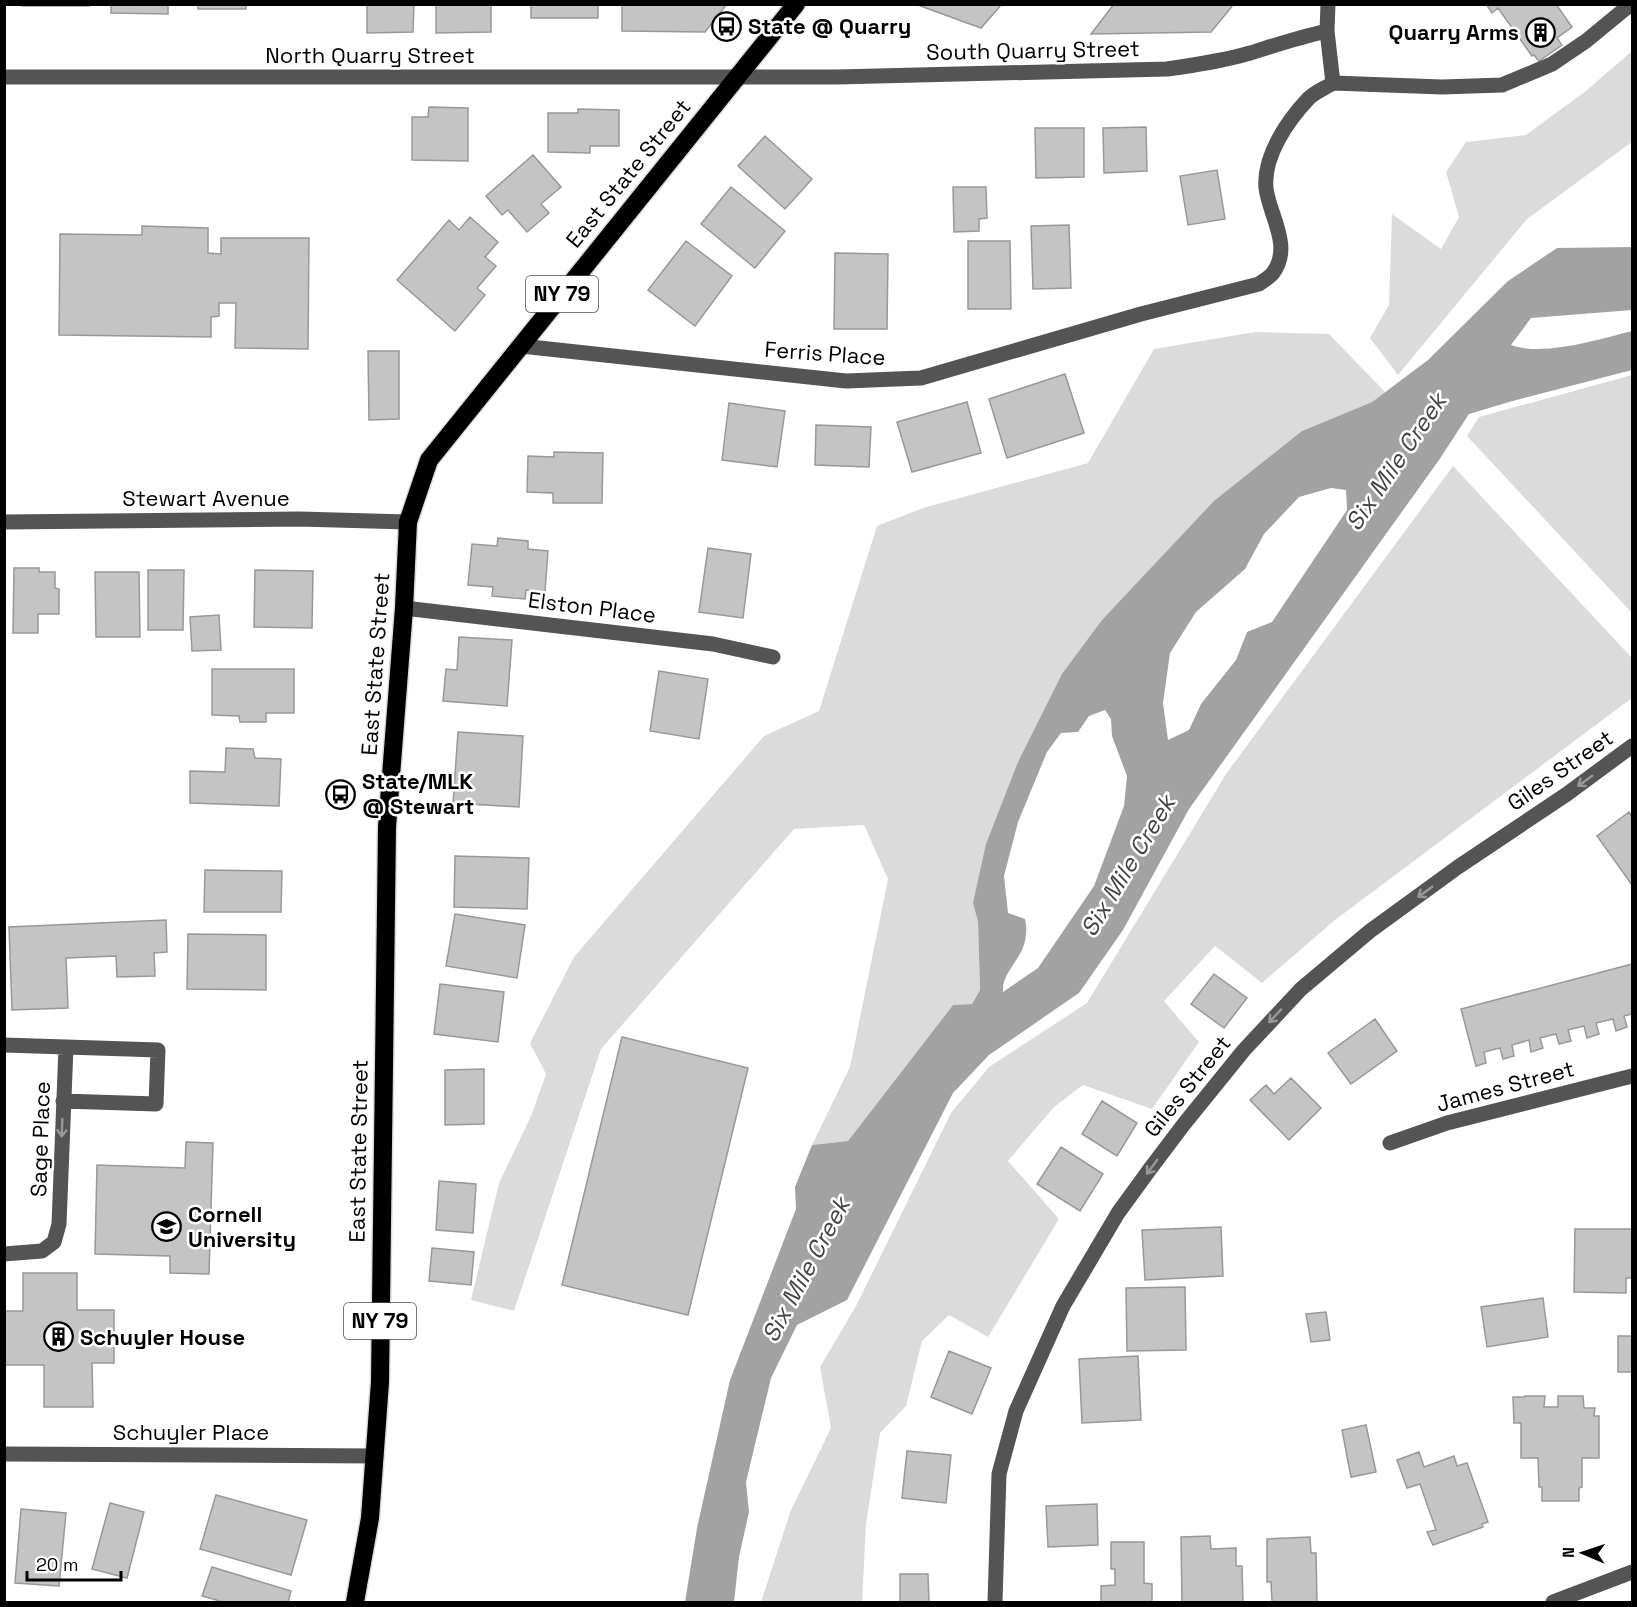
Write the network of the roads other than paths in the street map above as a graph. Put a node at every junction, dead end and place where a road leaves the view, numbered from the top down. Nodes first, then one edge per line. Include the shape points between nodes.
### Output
1 (796, 4) edge
2 (1328, 4) edge
3 (1631, 4) edge
4 (1327, 31) junction
5 (4, 77) edge
6 (736, 77) junction
7 (1333, 83) junction
8 (520, 346) junction
9 (4, 522) edge
10 (408, 522) junction
11 (404, 608) junction
12 (773, 657) dead end
13 (1632, 746) edge
14 (4, 1045) edge
15 (66, 1047) junction
16 (1632, 1077) edge
17 (63, 1101) junction
18 (1390, 1143) dead end
19 (4, 1254) edge
20 (4, 1454) edge
21 (376, 1456) junction
22 (1632, 1572) edge
23 (355, 1602) edge
24 (995, 1602) edge
25 (1553, 1602) edge

1 - 6 highway, East State Street / NY 79
2 - 4 street
3 - 7 street via 1552,64 1502,85
4 - 6 street, South Quarry Street via 1209,63 1167,69
4 - 7 street
5 - 6 street, North Quarry Street
6 - 8 highway, East State Street / NY 79
7 - 8 street, Ferris Place via 1310,96 1280,137 1268,162 1266,186 1279,229 1281,254 1273,273 1259,284 921,378 846,381
8 - 10 highway, East State Street / NY 79 via 429,460
9 - 10 street, Stewart Avenue
10 - 11 highway, East State Street / NY 79
11 - 12 street, Elston Place via 713,644
11 - 21 highway, East State Street / NY 79 via 387,828
13 -> 24 street, Giles Street via 1370,931 1301,988 1244,1050 1150,1169 1063,1305 1016,1411 999,1474
14 - 15 street
15 - 17 street, Sage Place
15 - 17 street via 158,1050 156,1104
16 - 18 street, James Street via 1447,1123
17 -> 19 street, Sage Place via 59,1224 54,1242 42,1251
20 - 21 street, Schuyler Place
21 - 23 highway, East State Street / NY 79
22 - 25 street

